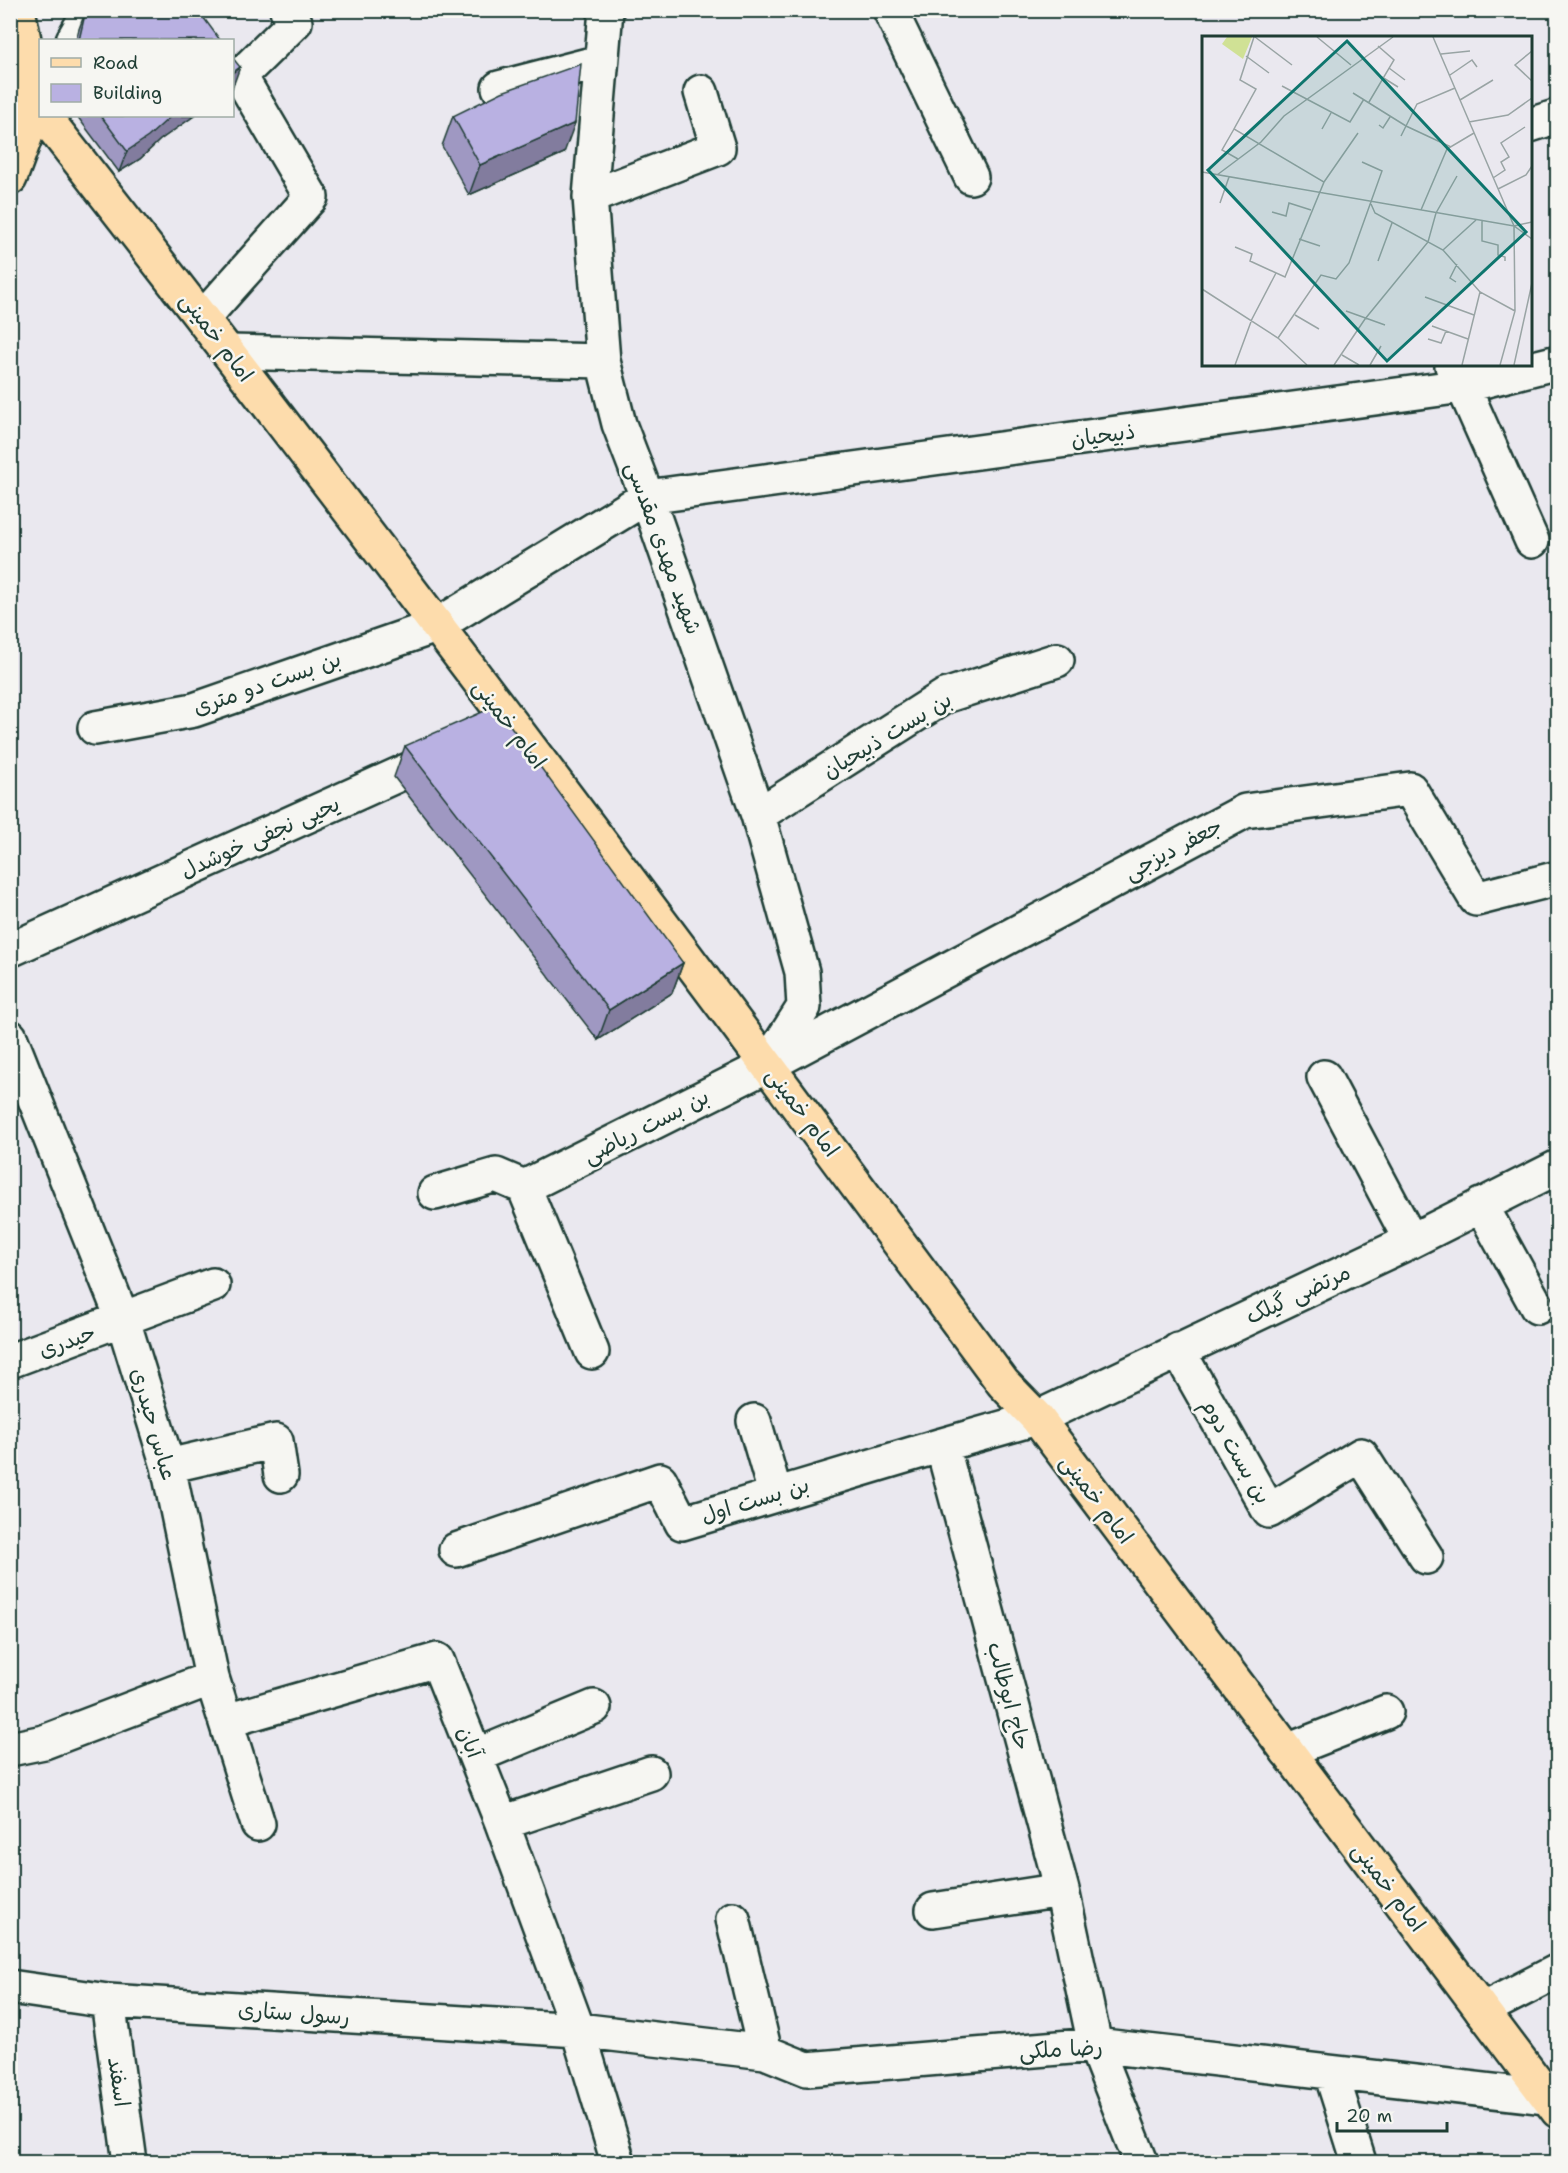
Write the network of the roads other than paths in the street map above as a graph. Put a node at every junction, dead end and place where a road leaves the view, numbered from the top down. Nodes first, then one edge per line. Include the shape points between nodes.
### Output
1 (18, 10) edge
2 (90, 10) edge
3 (287, 10) edge
4 (606, 10) edge
5 (890, 10) edge
6 (74, 39) edge
7 (602, 62) junction
8 (499, 88) dead end
9 (701, 92) dead end
10 (35, 104) edge
11 (1557, 116) edge
12 (45, 117) edge
13 (1532, 124) edge
14 (10, 177) edge
15 (971, 177) dead end
16 (590, 197) junction
17 (203, 318) junction
18 (229, 352) junction
19 (603, 361) junction
20 (1557, 362) edge
21 (1532, 365) edge
22 (1526, 366) edge
23 (1457, 375) edge
24 (647, 497) junction
25 (1532, 541) dead end
26 (436, 626) junction
27 (1057, 660) dead end
28 (95, 728) dead end
29 (487, 735) junction
30 (758, 815) junction
31 (1557, 878) edge
32 (10, 950) edge
33 (10, 1037) edge
34 (768, 1065) junction
35 (1324, 1077) dead end
36 (1557, 1167) edge
37 (524, 1187) junction
38 (435, 1193) dead end
39 (1481, 1205) junction
40 (1411, 1241) junction
41 (213, 1285) dead end
42 (1537, 1307) dead end
43 (123, 1320) junction
44 (1178, 1350) junction
45 (592, 1352) dead end
46 (10, 1361) edge
47 (1037, 1418) junction
48 (754, 1421) dead end
49 (942, 1445) junction
50 (168, 1466) junction
51 (281, 1475) dead end
52 (776, 1493) junction
53 (456, 1550) dead end
54 (1426, 1557) dead end
55 (212, 1677) junction
56 (594, 1707) dead end
57 (1386, 1712) dead end
58 (226, 1721) junction
59 (10, 1749) edge
60 (1287, 1751) junction
61 (476, 1756) junction
62 (651, 1773) dead end
63 (502, 1822) junction
64 (258, 1824) dead end
65 (1062, 1890) junction
66 (933, 1910) dead end
67 (734, 1919) dead end
68 (1557, 1971) edge
69 (10, 1987) edge
70 (108, 2001) junction
71 (1482, 2010) junction
72 (578, 2031) junction
73 (1095, 2045) junction
74 (765, 2052) junction
75 (1331, 2073) junction
76 (1552, 2104) edge
77 (129, 2163) edge
78 (618, 2163) edge
79 (1141, 2163) edge
80 (1359, 2163) edge

1 - 10 main road
2 - 6 street
3 - 17 street via 295,22 240,76 311,197
4 - 7 street, شهید مهدی مقدسی
5 - 15 street
7 - 8 street
7 - 16 street, شهید مهدی مقدسی
9 - 16 street via 718,148
10 - 14 main road
11 - 13 street
12 - 17 main road, امام خمینی
16 - 19 street, شهید مهدی مقدسی
17 - 18 main road, امام خمینی
18 - 19 street
18 - 26 main road, امام خمینی
19 - 24 street, شهید مهدی مقدسی via 619,424
20 - 21 street, ذبیحیان
22 - 23 street, ذبیحیان
23 - 24 street, ذبیحیان
23 - 25 street
24 - 26 street, بن بست دو متری
24 - 30 street, شهید مهدی مقدسی
26 - 28 street, بن بست دو متری via 194,710
26 - 29 main road, امام خمینی
27 - 30 street, بن بست ذبیحیان via 945,696
29 - 32 street, یحیی نجفی خوشدل
29 - 34 main road, امام خمینی
30 - 34 street, شهید مهدی مقدسی via 802,972 804,1007
31 - 34 street, جعفر دیزجی via 1476,899 1410,789 1245,811
33 - 43 street, عباس حیدری
34 - 37 street, بن بست ریاضی
34 - 47 main road, امام خمینی via 1003,1383
35 - 40 street
36 - 39 street, مرتضی گیلک
37 - 38 street via 496,1175
37 - 45 street
39 - 40 street, مرتضی گیلک
39 - 42 street
40 - 44 street, مرتضی گیلک
41 - 43 street, حیدری
43 - 46 street, حیدری
43 - 50 street, عباس حیدری
44 - 47 street, مرتضی گیلک
44 - 54 street, بن بست دوم via 1269,1511 1362,1455
47 - 49 street
47 - 60 main road, امام خمینی
48 - 52 street
49 - 52 street, بن بست اول
49 - 65 street, حاج ابوطالب
50 - 51 street via 276,1442
50 - 55 street, عباس حیدری
52 - 53 street, بن بست اول via 682,1522 660,1480
55 - 58 street, عباس حیدری
55 - 59 street via 44,1742
56 - 61 street
57 - 60 street
58 - 61 street, آبان via 437,1660
58 - 64 street, عباس حیدری
60 - 71 main road, امام خمینی
61 - 63 street, آبان
62 - 63 street
63 - 72 street, آبان
65 - 66 street
65 - 73 street, حاج ابوطالب
67 - 74 street
68 - 71 street
69 - 70 street, رسول ستاری
70 - 72 street, رسول ستاری
70 - 77 street, اسفند
71 - 76 main road, امام خمینی
72 - 74 street, رضا ملکی
72 - 78 street, آبان
73 - 74 street, رضا ملکی via 807,2068
73 - 75 street, رضا ملکی
73 - 79 street, حاج ابوطالب
75 - 76 street, رضا ملکی
75 - 80 street

